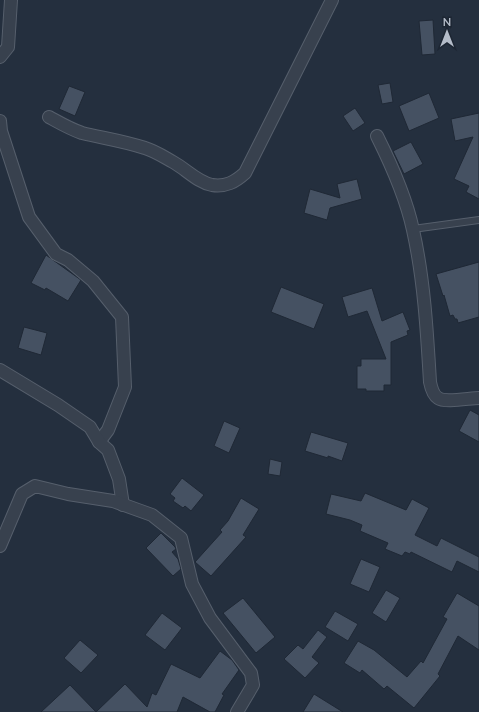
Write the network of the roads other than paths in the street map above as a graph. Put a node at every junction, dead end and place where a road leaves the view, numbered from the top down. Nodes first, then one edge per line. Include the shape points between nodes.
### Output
1 (11, 0) edge
2 (332, 0) edge
3 (0, 58) edge
4 (49, 117) dead end
5 (0, 128) edge
6 (377, 136) dead end
7 (479, 220) edge
8 (413, 229) junction
9 (0, 370) edge
10 (479, 398) edge
11 (99, 442) junction
12 (123, 505) junction
13 (0, 546) edge
14 (237, 712) edge

1 - 3 street via 8,47
2 - 4 street via 245,173 235,182 210,185 147,148 82,132
5 - 11 street via 29,217 56,254 68,260 93,281 122,318 126,387 108,430
6 - 8 street via 400,188
7 - 8 lane
8 - 10 street via 421,275 432,389 438,398 444,400
9 - 11 street via 90,427
11 - 12 street via 108,450 119,479
12 - 13 street via 35,486 22,494
12 - 14 street via 152,516 181,538 192,584 210,618 251,673 253,686

